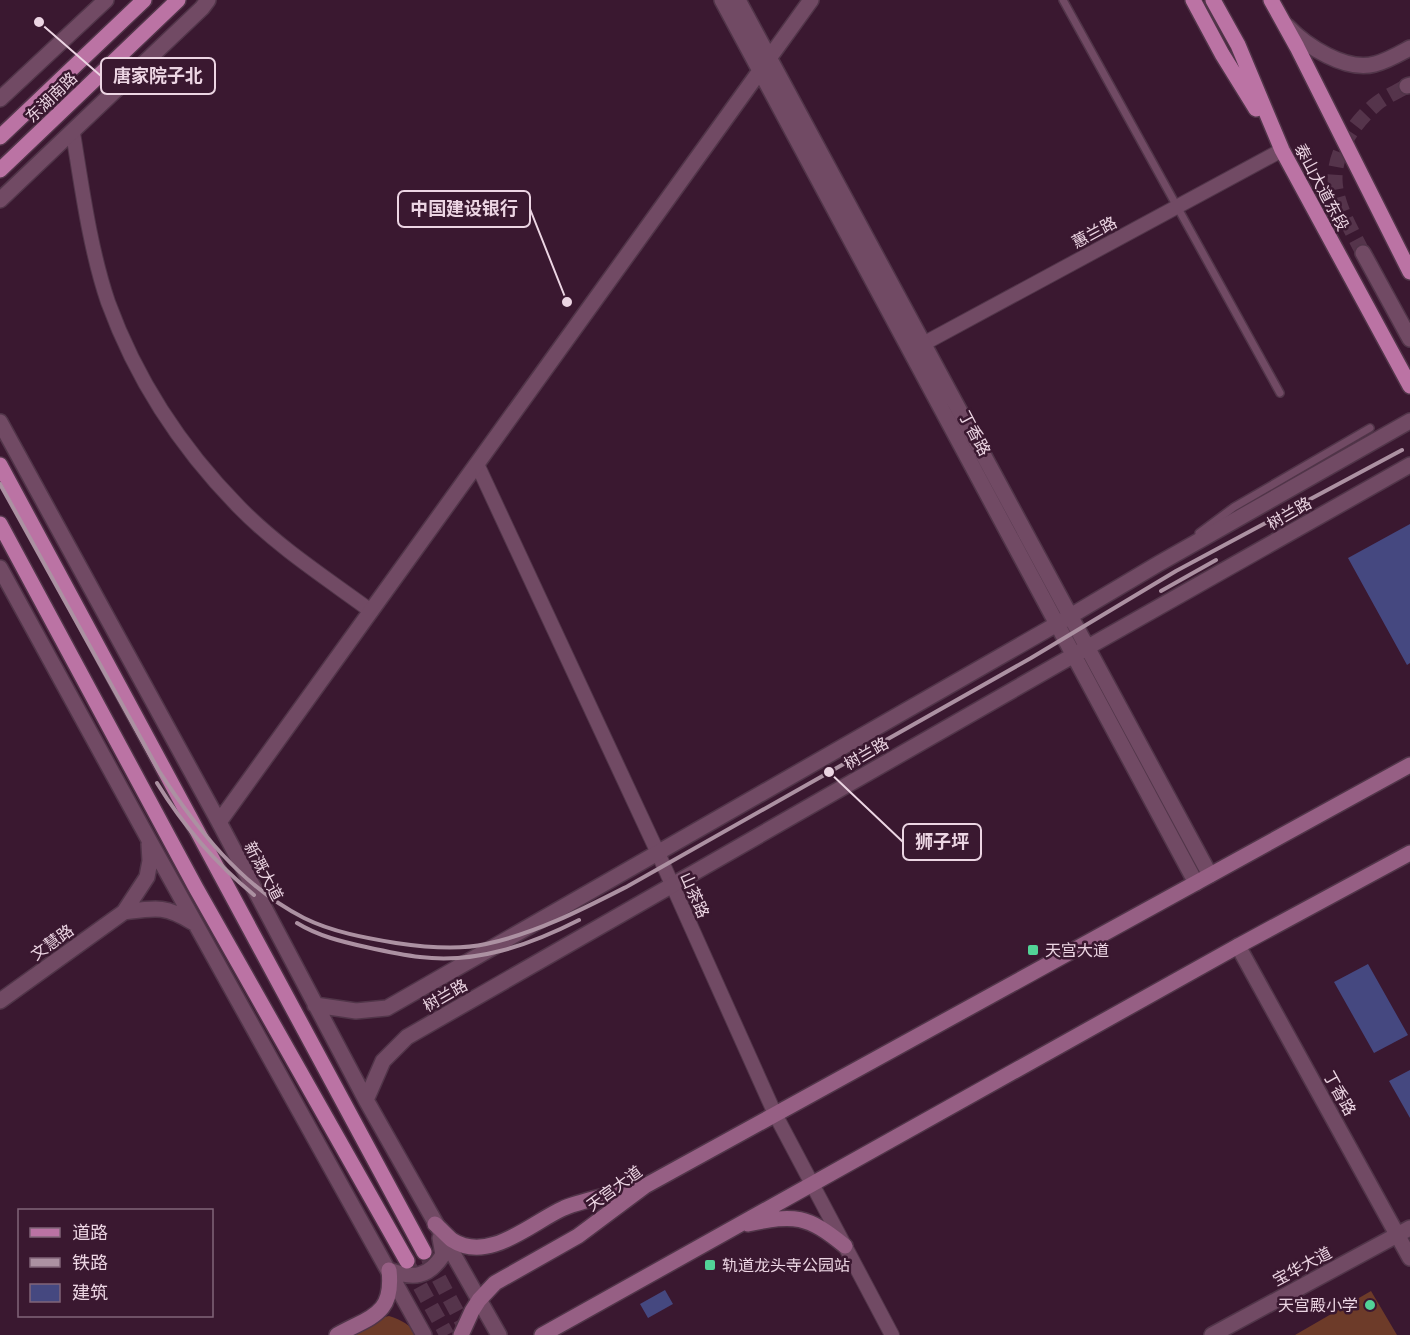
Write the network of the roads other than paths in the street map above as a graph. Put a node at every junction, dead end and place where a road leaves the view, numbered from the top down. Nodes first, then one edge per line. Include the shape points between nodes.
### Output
1 (106, 0) edge
2 (144, 0) edge
3 (178, 0) edge
4 (208, 0) edge
5 (722, 0) edge
6 (738, 0) edge
7 (811, 0) edge
8 (1063, 0) edge
9 (1193, 0) edge
10 (1213, 0) edge
11 (1271, 0) edge
12 (1279, 0) edge
13 (1281, 19) junction
14 (1410, 48) edge
15 (769, 58) junction
16 (760, 71) junction
17 (0, 99) edge
18 (73, 133) junction
19 (0, 137) edge
20 (1282, 150) junction
21 (0, 170) edge
22 (1, 197) edge
23 (1177, 207) junction
24 (1363, 253) tunnel mouth
25 (1410, 272) edge
26 (1410, 339) edge
27 (924, 344) junction
28 (1410, 386) edge
29 (1280, 393) dead end
30 (1410, 421) edge
31 (0, 422) edge
32 (1370, 428) dead end
33 (477, 464) junction
34 (0, 465) edge
35 (1410, 465) edge
36 (0, 524) edge
37 (1158, 564) junction
38 (0, 568) edge
39 (371, 611) junction
40 (1064, 621) junction
41 (1080, 651) junction
42 (1410, 765) edge
43 (219, 822) junction
44 (149, 840) junction
45 (658, 853) junction
46 (1410, 853) edge
47 (1210, 875) junction
48 (1196, 883) junction
49 (673, 886) junction
50 (124, 912) junction
51 (195, 923) junction
52 (1238, 945) junction
53 (0, 1001) edge
54 (315, 1005) junction
55 (366, 1100) junction
56 (775, 1114) junction
57 (811, 1183) junction
58 (645, 1186) junction
59 (435, 1224) junction
60 (733, 1227) junction
61 (1403, 1231) edge
62 (845, 1246) junction
63 (424, 1252) tunnel mouth
64 (1410, 1258) edge
65 (407, 1261) tunnel mouth
66 (389, 1270) junction
67 (478, 1300) junction
68 (337, 1335) edge
69 (424, 1335) edge
70 (461, 1335) edge
71 (498, 1335) edge
72 (542, 1335) edge
73 (892, 1335) edge
74 (1212, 1335) edge

1 - 17 street
2 - 19 main road, 东湖南路
3 - 21 main road, 东湖南路
4 - 18 street
5 - 16 street, 丁香路
6 - 15 street, 丁香路
7 - 15 street
8 - 23 lane
9 - 20 main road
10 - 20 main road, 泰山大道东段 via 1238,45
11 - 13 main road
12 - 13 main road
13 - 14 street via 1317,50 1360,65 1374,65
13 - 25 main road
15 - 16 street
15 - 27 street, 丁香路
16 - 33 street
16 - 40 street, 丁香路
18 - 22 street
18 - 39 street via 108,300 140,374 168,421 240,508 290,552
20 - 23 street, 蕙兰路
20 - 28 main road, 泰山大道东段
23 - 27 street, 蕙兰路
23 - 29 lane
24 - 26 street
27 - 40 street, 丁香路
30 - 37 street
31 - 43 street, 新溉大道
32 - 37 lane via 1234,507
33 - 39 street
33 - 45 street, 山茶路
34 - 63 main road
35 - 41 street, 树兰路
36 - 65 main road via 196,888
37 - 40 street
38 - 44 street
39 - 43 street
40 - 41 street, 丁香路
40 - 45 street
41 - 47 street, 丁香路
41 - 48 street, 丁香路
41 - 49 street, 树兰路
42 - 47 main road, 天宫大道
43 - 54 street, 新溉大道
44 - 50 street via 147,877
44 - 51 street
45 - 49 street, 山茶路
45 - 54 street via 387,1008 356,1011
46 - 52 main road
47 - 48 main road, 天宫大道
48 - 56 main road, 天宫大道
49 - 55 street, 树兰路 via 407,1037 383,1061
49 - 56 street, 山茶路
50 - 51 street via 165,908
50 - 53 street, 文慧路
51 - 66 street
52 - 57 main road
52 - 61 street, 丁香路
54 - 55 street, 新溉大道
55 - 59 street, 新溉大道
56 - 57 street, 山茶路
56 - 58 main road, 天宫大道
57 - 60 main road
57 - 62 street, 山茶路
58 - 59 main road via 565,1208 488,1246 463,1244
58 - 67 main road, 天宫大道 via 578,1236 498,1282
59 - 66 street via 443,1255 435,1267 420,1275 406,1276
59 - 67 street, 新溉大道
60 - 62 main road via 778,1218 797,1219 816,1224
60 - 72 main road
61 - 64 street, 丁香路
61 - 74 street, 宝华大道
62 - 73 street, 山茶路
66 - 68 main road via 391,1287 385,1306
66 - 69 street
67 - 70 main road, 天宫大道
67 - 71 street, 新溉大道

